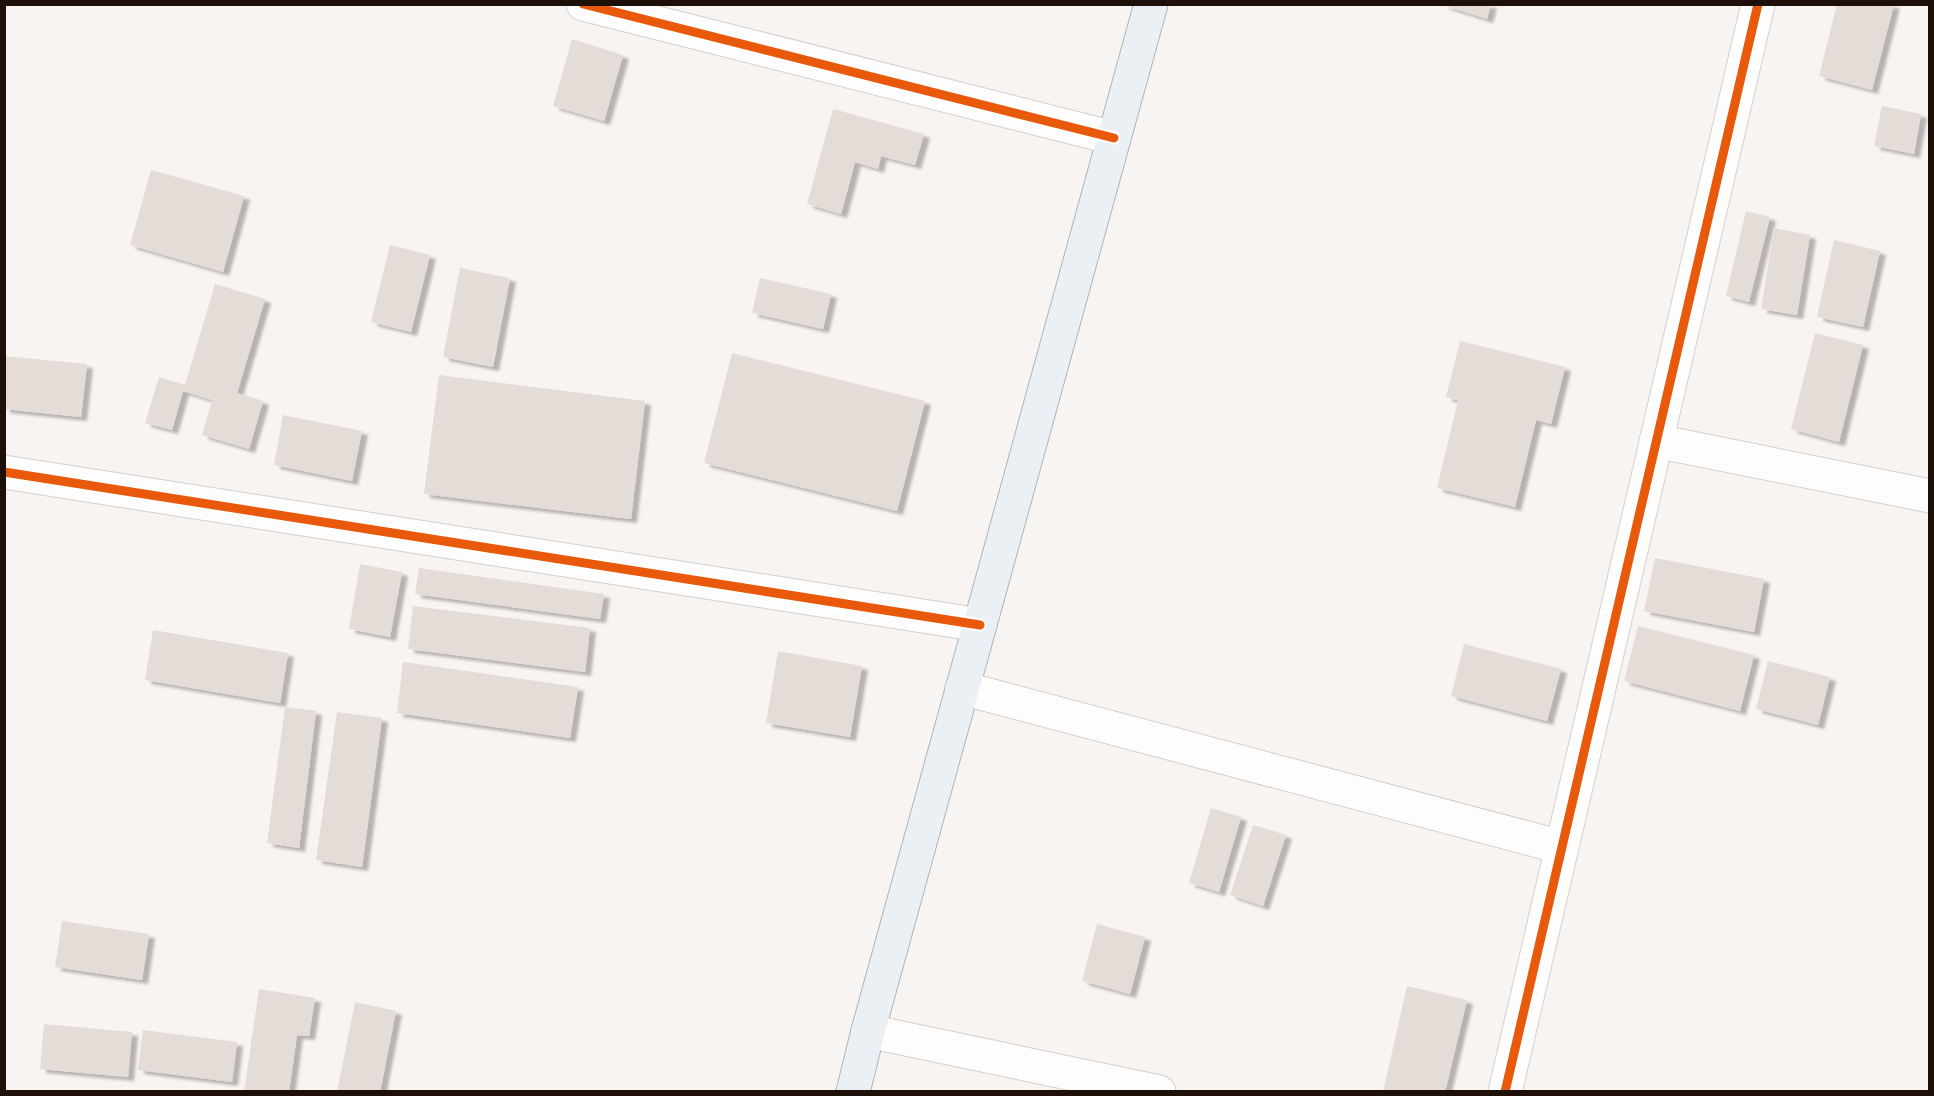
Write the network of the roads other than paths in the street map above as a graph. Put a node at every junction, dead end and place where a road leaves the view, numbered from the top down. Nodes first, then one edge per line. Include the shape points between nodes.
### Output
1 (583, 4) edge
2 (1151, 4) edge
3 (1758, 4) edge
4 (1114, 138) junction
5 (1656, 441) junction
6 (4, 472) edge
7 (1929, 496) edge
8 (980, 625) junction
9 (962, 688) junction
10 (1561, 847) junction
11 (868, 1031) junction
12 (853, 1092) edge
13 (1160, 1092) edge
14 (1505, 1092) edge

1 - 4 street
2 - 4 main road
3 - 5 street
4 - 8 main road
5 - 7 street
5 - 10 street
6 - 8 street
8 - 9 main road
9 - 10 street
9 - 11 main road
10 - 14 street
11 - 12 main road
11 - 13 street

